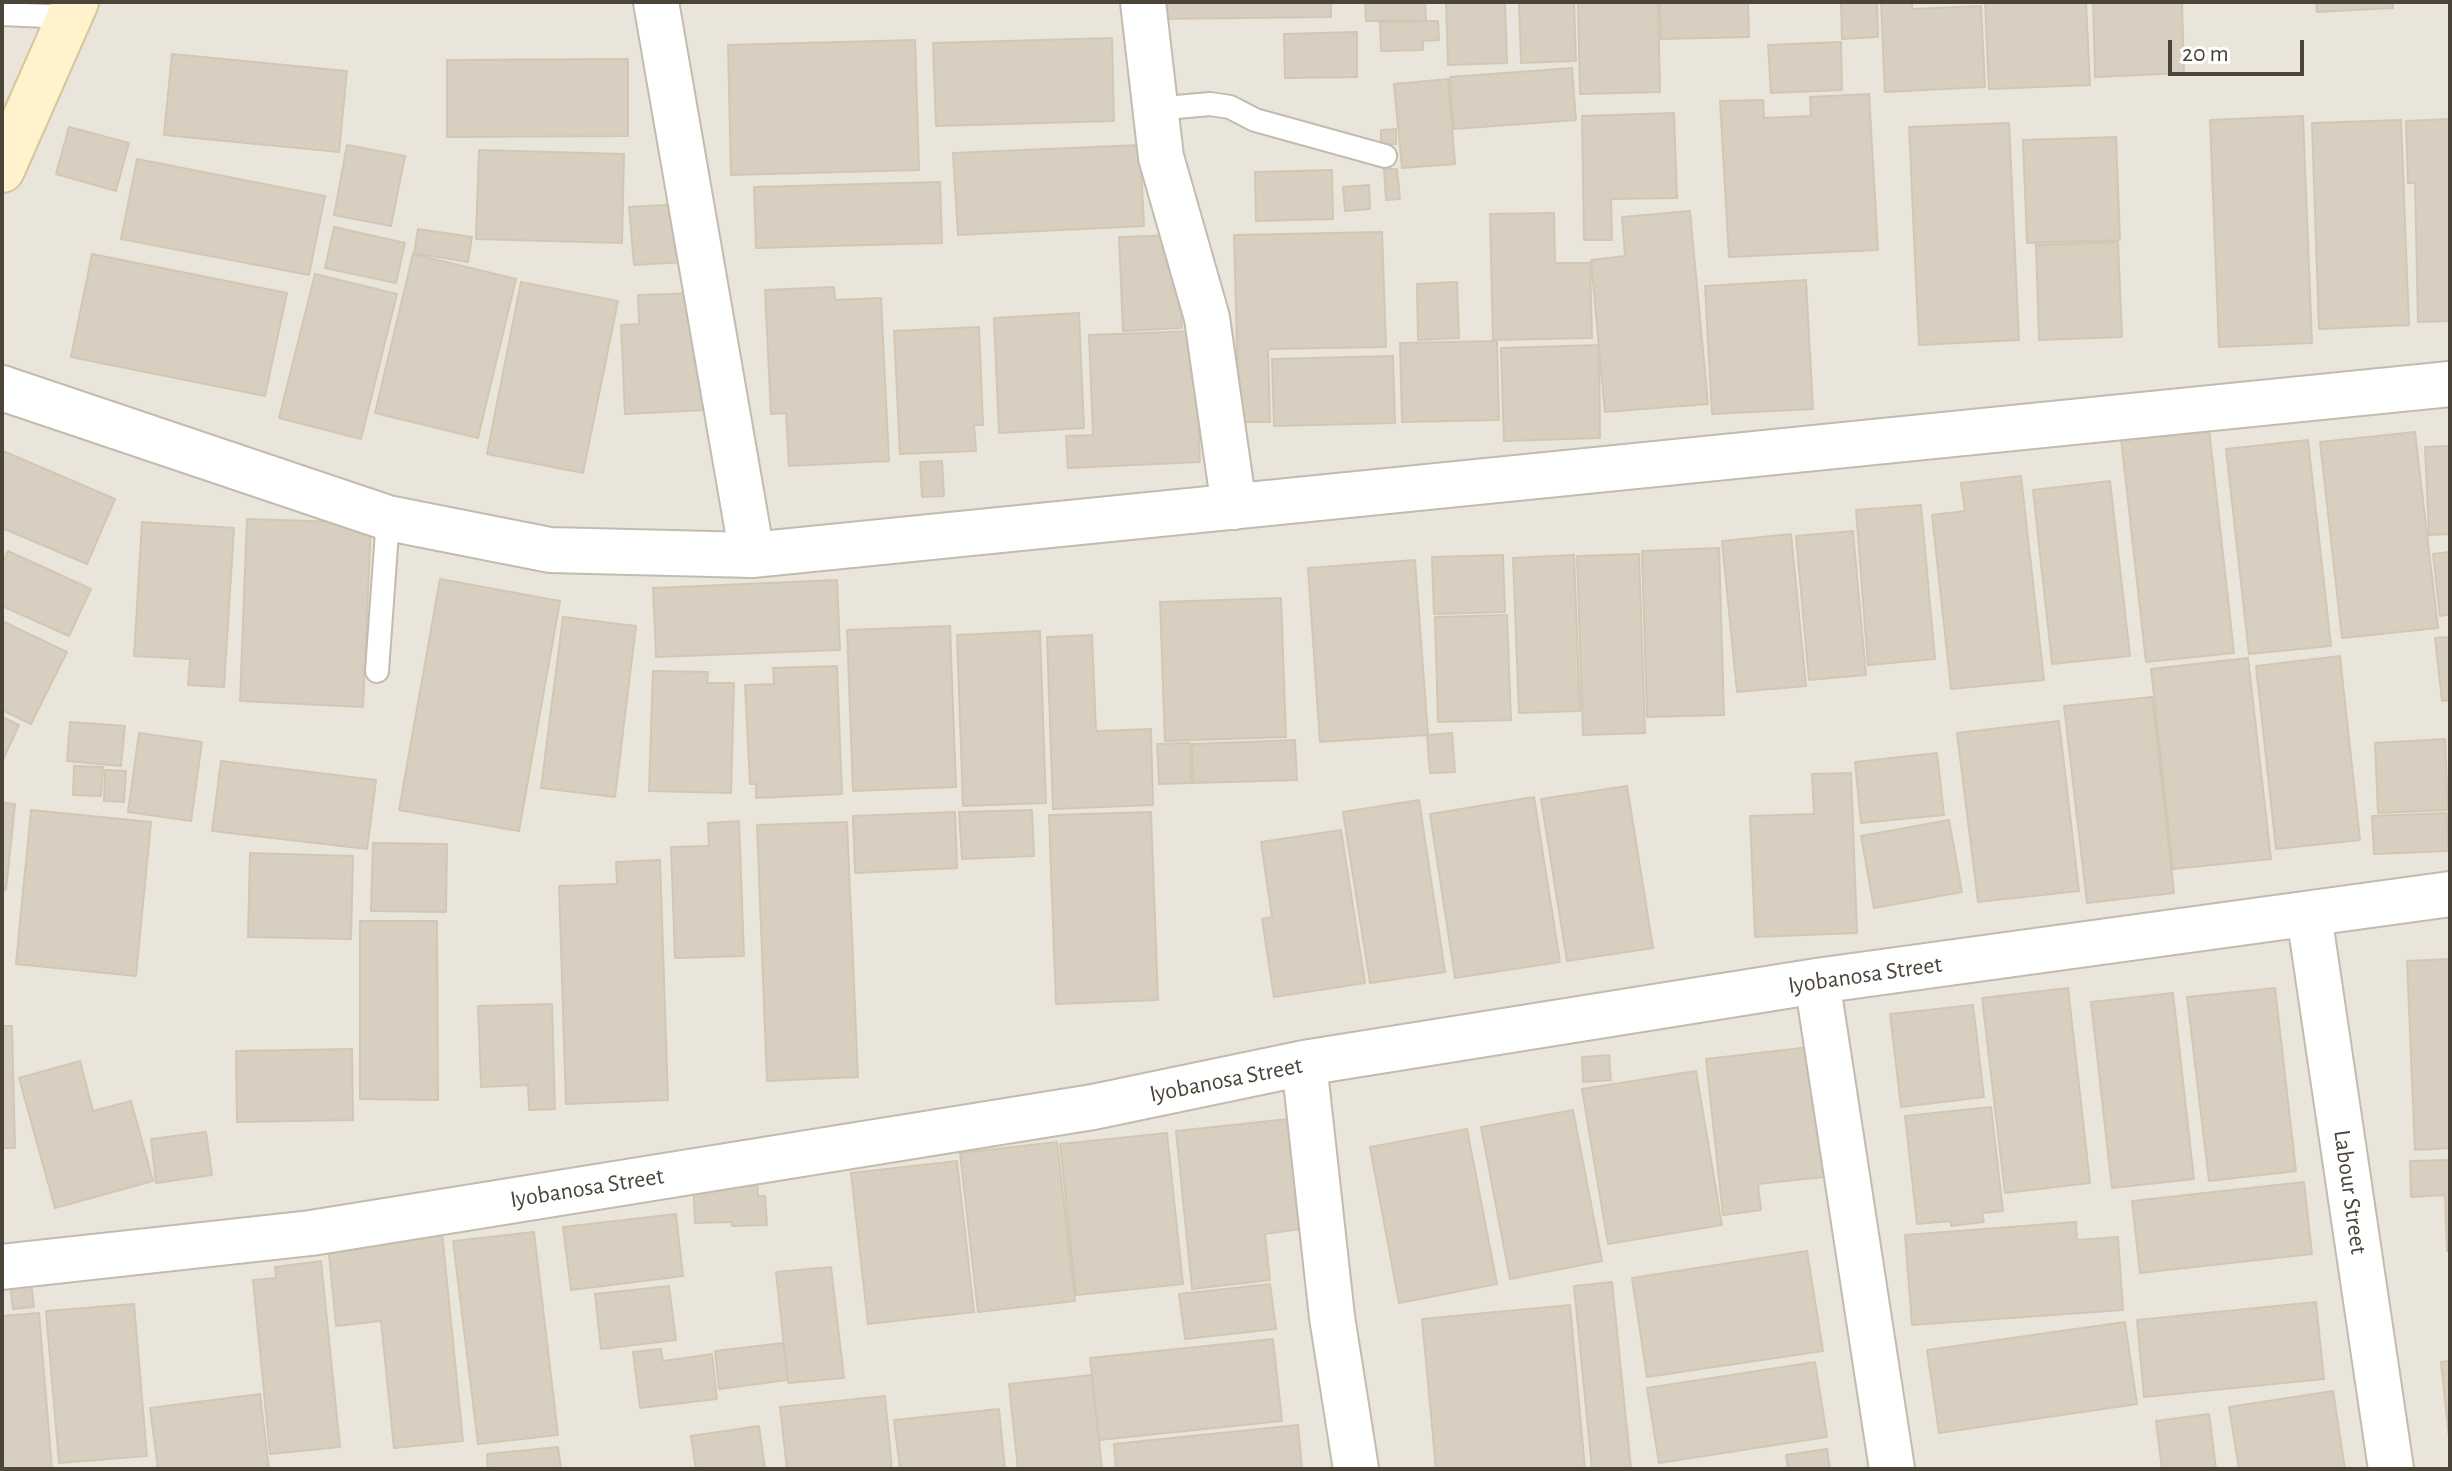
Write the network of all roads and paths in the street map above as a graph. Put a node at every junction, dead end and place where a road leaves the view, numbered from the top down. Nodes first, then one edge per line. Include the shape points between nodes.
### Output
1 (656, 2) edge
2 (1143, 2) edge
3 (73, 9) edge
4 (2, 14) edge
5 (1154, 109) junction
6 (1385, 156) dead end
7 (3, 165) edge
8 (2450, 384) edge
9 (2, 388) edge
10 (1234, 507) junction
11 (388, 518) junction
12 (752, 555) junction
13 (377, 671) dead end
14 (2450, 894) edge
15 (2309, 915) junction
16 (1817, 981) junction
17 (1304, 1063) junction
18 (2, 1267) edge
19 (1356, 1469) edge
20 (1892, 1469) edge
21 (2391, 1469) edge

1 - 12 street
2 - 5 street
3 - 4 lane
3 - 7 street
5 - 6 lane via 1230,107 1255,120
5 - 10 street via 1161,157 1207,318
8 - 10 street
9 - 11 street
10 - 12 street
11 - 12 street via 550,550
11 - 13 lane
14 - 15 street, Iyobanosa Street
15 - 16 street, Iyobanosa Street
15 - 21 street, Labour Street
16 - 17 street, Iyobanosa Street
16 - 20 street
17 - 18 street, Iyobanosa Street via 1093,1107 326,1231
17 - 19 street via 1332,1317

